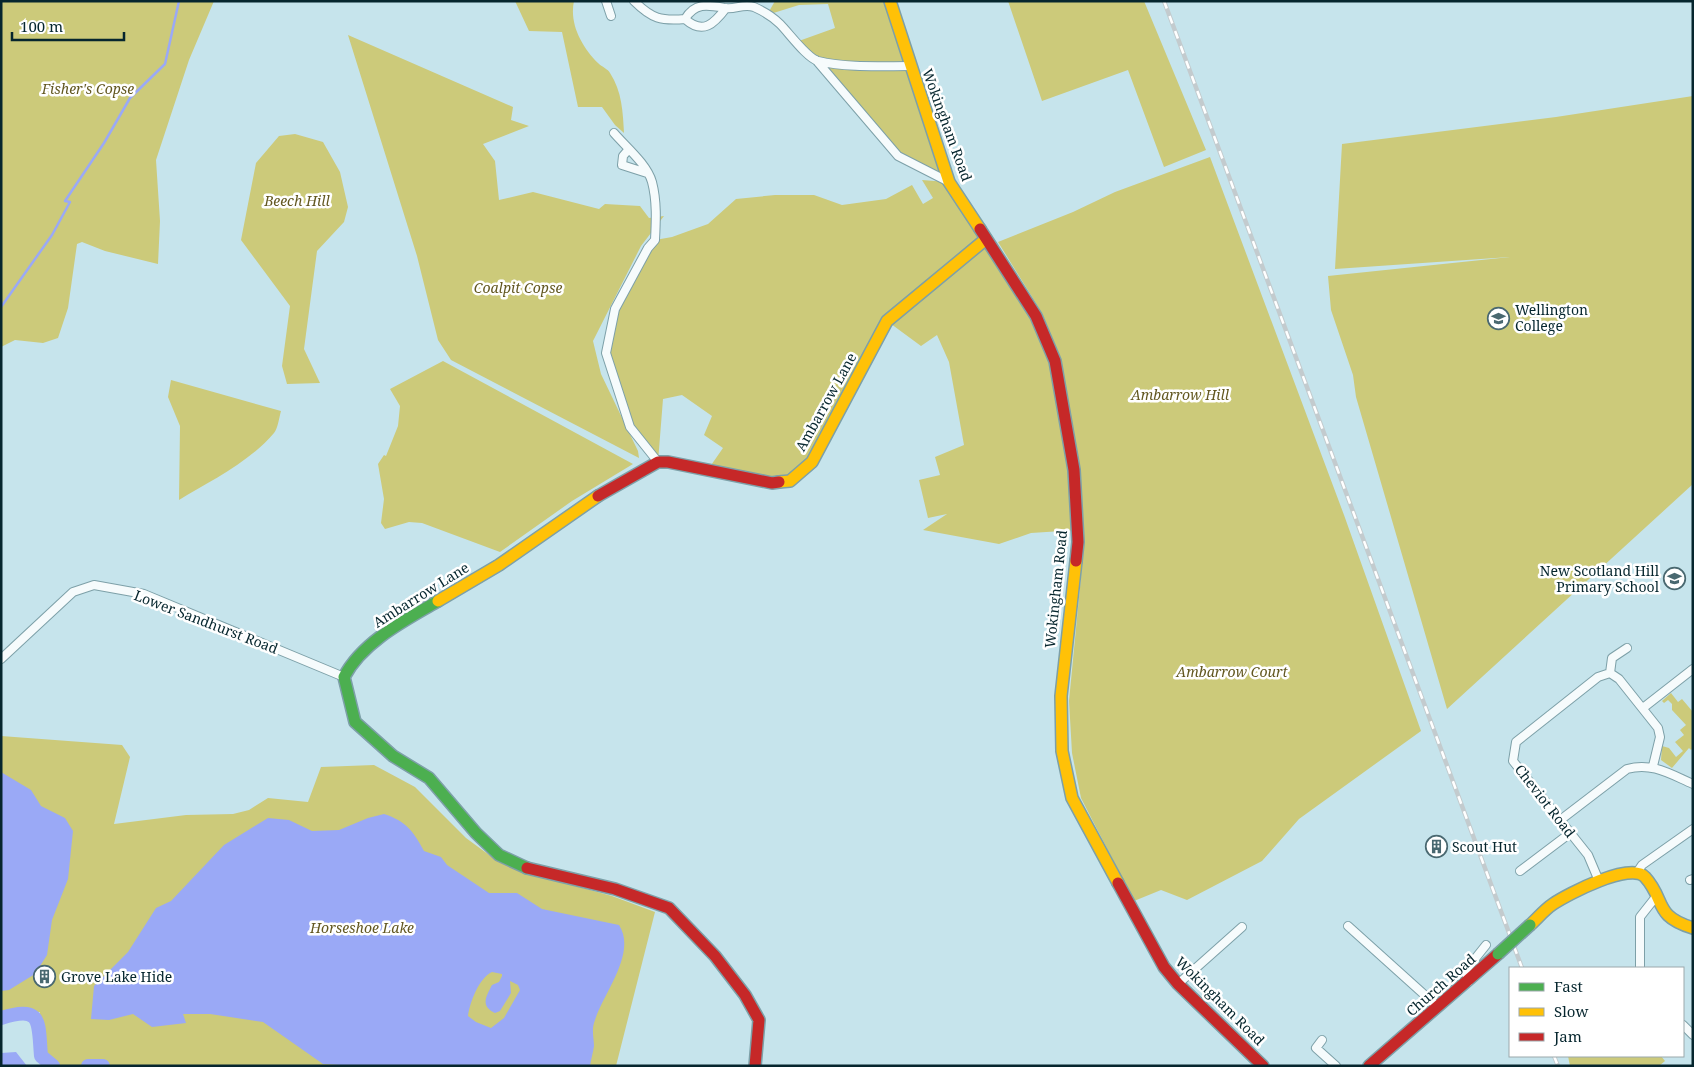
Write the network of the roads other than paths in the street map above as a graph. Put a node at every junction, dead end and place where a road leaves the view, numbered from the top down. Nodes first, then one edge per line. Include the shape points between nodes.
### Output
1 (606, 1) edge
2 (634, 1) edge
3 (890, 1) edge
4 (726, 8) junction
5 (612, 16) dead end
6 (685, 19) junction
7 (816, 60) junction
8 (910, 66) junction
9 (614, 133) dead end
10 (629, 149) junction
11 (647, 173) junction
12 (949, 182) junction
13 (986, 239) junction
14 (658, 462) junction
15 (1627, 648) dead end
16 (1, 659) edge
17 (1693, 669) edge
18 (1610, 673) junction
19 (344, 677) junction
20 (1643, 708) junction
21 (1653, 766) junction
22 (1693, 784) edge
23 (1559, 821) junction
24 (1693, 829) edge
25 (1569, 834) junction
26 (1520, 871) dead end
27 (1638, 871) junction
28 (1599, 881) junction
29 (1655, 898) junction
30 (1348, 926) dead end
31 (1242, 927) dead end
32 (1693, 928) edge
33 (1486, 945) dead end
34 (1640, 967) edge
35 (1468, 982) junction
36 (1178, 984) junction
37 (1438, 1007) junction
38 (1684, 1026) edge
39 (1693, 1035) edge
40 (1322, 1040) dead end
41 (754, 1066) edge
42 (1262, 1066) edge
43 (1336, 1066) edge
44 (1369, 1066) edge

1 - 5 street
2 - 6 street via 662,21
3 - 8 street, Wokingham Road
4 - 6 street via 700,5
4 - 6 street via 715,23 700,27
4 - 7 street via 744,4 755,7 778,22
7 - 8 street via 848,65
7 - 12 street via 898,156
8 - 12 street, Wokingham Road
9 - 10 street
10 - 11 street
10 - 11 street via 623,156 622,165
11 - 14 street via 652,180 656,209 655,240 615,310 606,353 630,427
12 - 13 street, Wokingham Road
13 - 14 street, Ambarrow Lane via 887,321 812,462 790,481 772,483
13 - 36 street, Wokingham Road via 1028,302 1055,361 1074,470 1078,542 1061,696 1062,751 1072,798 1146,936
14 - 19 street, Ambarrow Lane via 611,487 499,564 407,619 358,656
15 - 18 street via 1612,658
16 - 19 street, Lower Sandhurst Road via 73,592 94,585 144,594
17 - 20 street
18 - 20 street via 1620,679
18 - 23 street, Cheviot Road via 1598,677 1516,742 1514,761
19 - 41 street via 347,700 355,722 393,756 429,778 476,834 499,855 528,868 615,889 669,908 714,956 745,995 759,1020
20 - 21 street via 1658,728 1660,738
21 - 22 street
21 - 23 street via 1627,769
23 - 25 street, Cheviot Road
24 - 27 street
25 - 26 street
25 - 28 street, Cheviot Road via 1588,855
27 - 28 street, Church Road via 1631,870
27 - 29 street via 1645,876
28 - 35 street, Church Road, bridge via 1554,904
29 - 32 street via 1676,922
29 - 34 street via 1640,917
30 - 37 street
31 - 36 street
33 - 35 street via 1466,970
35 - 37 street, Church Road
36 - 42 street, Wokingham Road
37 - 44 street, Church Road
38 - 39 street
40 - 43 street via 1316,1048

